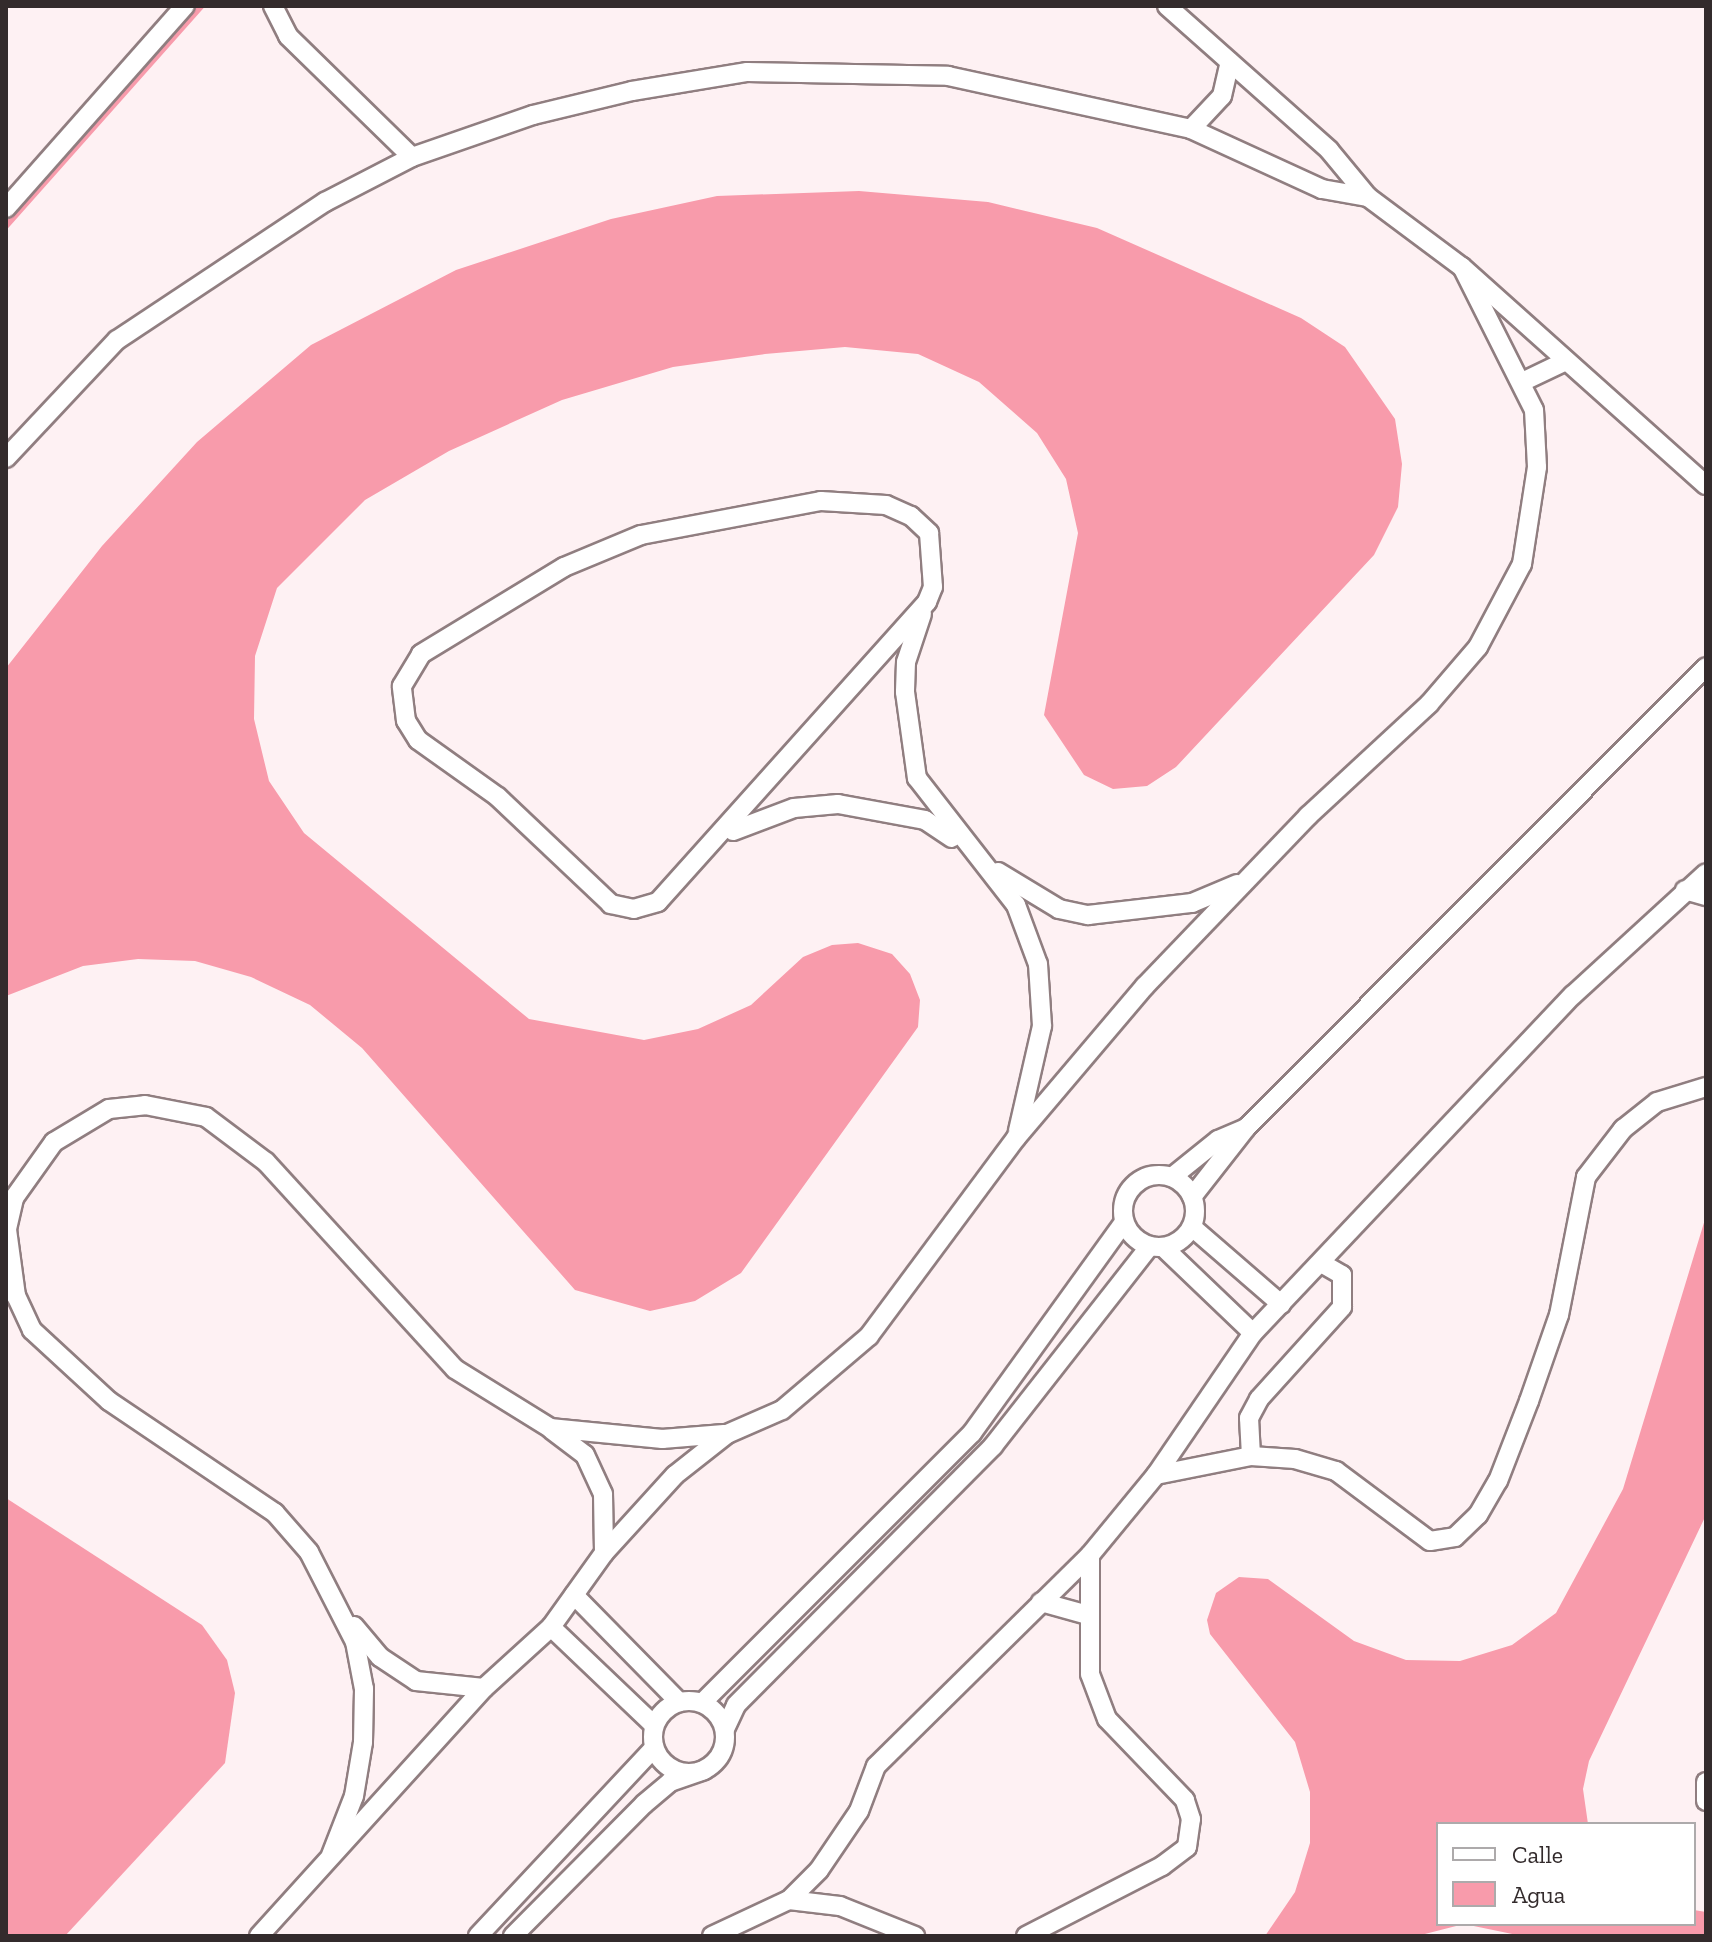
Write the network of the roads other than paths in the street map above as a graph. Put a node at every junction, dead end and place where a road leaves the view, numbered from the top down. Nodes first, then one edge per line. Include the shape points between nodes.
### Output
1 (185, 6) edge
2 (273, 6) edge
3 (1167, 6) edge
4 (1230, 62) junction
5 (1191, 129) junction
6 (412, 157) junction
7 (1368, 197) junction
8 (6, 208) edge
9 (1462, 267) junction
10 (1566, 361) junction
11 (1522, 382) junction
12 (6, 458) edge
13 (1706, 485) edge
14 (927, 602) junction
15 (1706, 667) edge
16 (717, 840) junction
17 (968, 849) junction
18 (1706, 873) edge
19 (1242, 882) junction
20 (1685, 890) junction
21 (1706, 896) edge
22 (1706, 1087) edge
23 (1246, 1128) junction
24 (1016, 1138) junction
25 (1172, 1177) junction
26 (1192, 1197) junction
27 (1124, 1222) junction
28 (1192, 1227) junction
29 (1156, 1247) junction
30 (1321, 1263) junction
31 (1281, 1304) junction
32 (1253, 1333) junction
33 (550, 1428) junction
34 (727, 1434) junction
35 (1251, 1456) junction
36 (1156, 1475) junction
37 (604, 1553) junction
38 (1090, 1555) junction
39 (574, 1595) junction
40 (1041, 1602) junction
41 (342, 1610) junction
42 (1088, 1615) junction
43 (551, 1627) junction
44 (484, 1688) junction
45 (679, 1702) junction
46 (702, 1703) junction
47 (654, 1725) junction
48 (725, 1729) junction
49 (654, 1748) junction
50 (704, 1770) junction
51 (1706, 1782) edge
52 (1706, 1801) edge
53 (327, 1865) junction
54 (789, 1900) junction
55 (259, 1936) edge
56 (478, 1936) edge
57 (513, 1936) edge
58 (712, 1936) edge
59 (915, 1936) edge
60 (1026, 1936) edge

1 - 8 street
2 - 6 street via 288,36
3 - 4 street
4 - 5 street via 1222,96
4 - 7 street via 1329,150
5 - 6 street via 948,76 747,72 533,115
5 - 7 street via 1322,189
6 - 12 street via 325,202 181,292 117,340
7 - 9 street
9 - 10 street
9 - 11 street
10 - 11 street
10 - 13 street
11 - 19 street via 1534,410 1534,514 1503,608 1429,704
14 - 16 street
14 - 16 street via 937,573 929,533 920,524 886,505 821,501 641,535 493,606 407,668 401,701 418,740 498,797 611,904 634,909 658,902
14 - 17 street via 906,662 917,778
15 - 23 street
16 - 17 street via 751,820 838,804 925,820
17 - 19 street via 1021,890 1059,909 1088,915 1192,903
17 - 24 street via 1016,905 1038,964 1038,1065
18 - 20 street
19 - 24 street
20 - 21 street
20 - 30 street via 1474,1096
22 - 35 street via 1657,1102 1623,1129 1586,1177 1559,1315 1529,1401 1498,1481 1478,1515 1455,1537 1430,1541 1336,1471
23 - 25 street via 1218,1140
23 - 26 street
24 - 34 street via 869,1336 782,1410
25 - 26 street
25 - 27 street via 1138,1181 1124,1199
26 - 28 street
27 - 29 street
27 - 46 street via 972,1433
28 - 29 street
28 - 31 street
29 - 32 street
29 - 48 street via 993,1446 736,1705
30 - 31 street
30 - 35 street via 1342,1275 1342,1307 1259,1399 1249,1418
31 - 32 street
32 - 36 street
33 - 34 street via 672,1440
33 - 37 street via 585,1455 603,1494
33 - 41 street via 455,1369 266,1162 206,1117 145,1105 109,1109 54,1142 14,1198 7,1229 16,1296 32,1330 109,1401 275,1513 309,1552
34 - 37 street via 675,1475
35 - 36 street
36 - 38 street
37 - 39 street
38 - 40 street
38 - 42 street
39 - 43 street
39 - 45 street
40 - 42 street
40 - 54 street via 876,1766 859,1811 819,1870
41 - 44 street via 380,1657 416,1681
41 - 53 street via 364,1689 363,1742 354,1796
42 - 60 street via 1090,1674 1107,1719 1185,1800 1191,1819 1187,1847
43 - 44 street
43 - 47 street
44 - 53 street
45 - 46 street
45 - 47 street
46 - 48 street
47 - 49 street
48 - 50 street via 722,1753
49 - 50 street via 680,1772
49 - 56 street
50 - 57 street via 670,1782 644,1804
51 - 52 street
53 - 55 street
54 - 58 street
54 - 59 street via 840,1906

